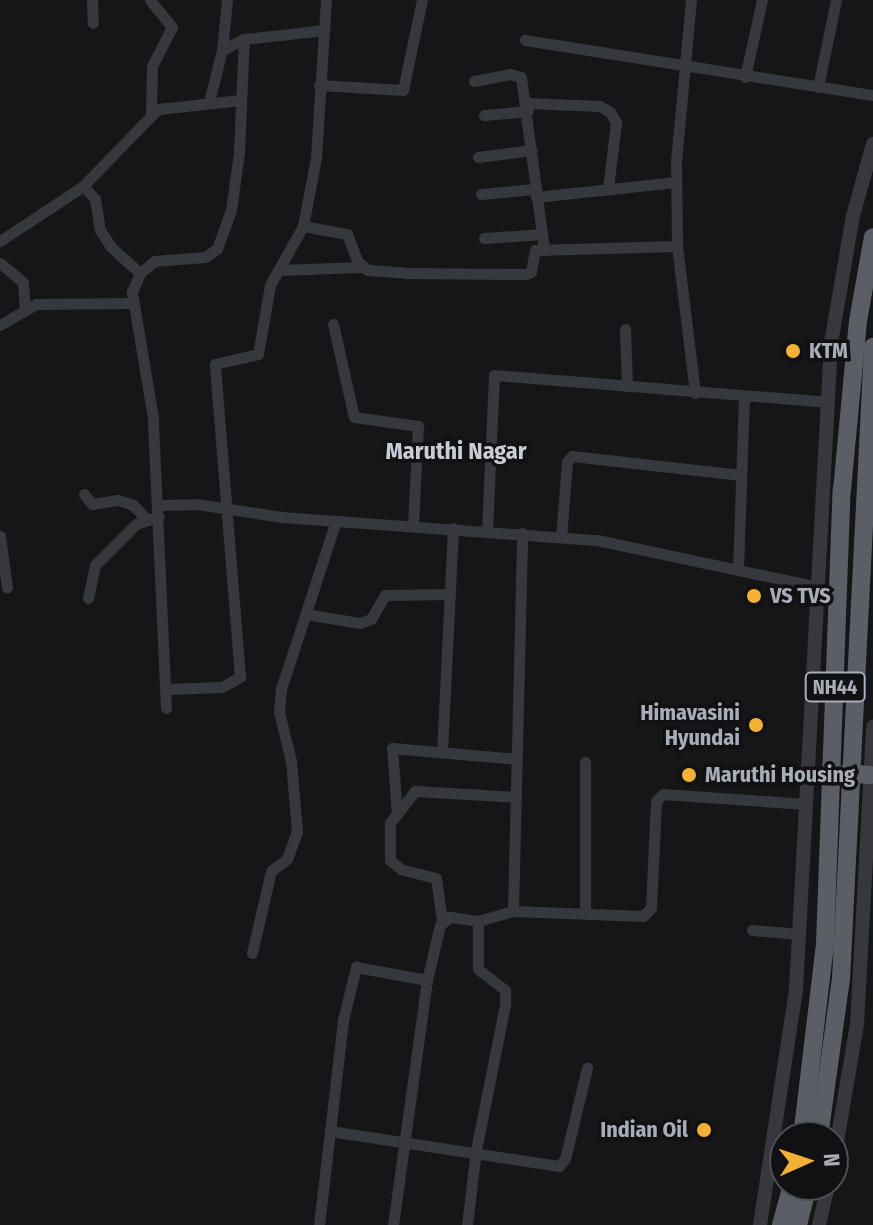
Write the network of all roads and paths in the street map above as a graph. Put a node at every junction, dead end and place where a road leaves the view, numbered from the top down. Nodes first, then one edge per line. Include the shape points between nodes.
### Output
1 (92, 0) edge
2 (150, 0) edge
3 (227, 0) edge
4 (326, 0) edge
5 (422, 0) edge
6 (691, 0) edge
7 (762, 0) edge
8 (836, 0) edge
9 (93, 23) dead end
10 (324, 30) junction
11 (244, 39) junction
12 (525, 40) dead end
13 (222, 50) junction
14 (681, 68) junction
15 (745, 77) junction
16 (474, 81) dead end
17 (319, 85) junction
18 (818, 87) junction
19 (873, 95) edge
20 (241, 100) junction
21 (209, 102) junction
22 (528, 107) junction
23 (151, 113) junction
24 (484, 115) dead end
25 (873, 144) edge
26 (532, 150) junction
27 (478, 157) dead end
28 (676, 182) junction
29 (83, 186) junction
30 (608, 189) junction
31 (536, 193) junction
32 (481, 194) dead end
33 (303, 226) junction
34 (542, 234) junction
35 (873, 237) edge
36 (484, 238) dead end
37 (0, 241) edge
38 (677, 246) junction
39 (544, 250) junction
40 (0, 263) edge
41 (362, 267) junction
42 (280, 270) junction
43 (140, 273) junction
44 (132, 303) junction
45 (25, 308) junction
46 (333, 324) dead end
47 (0, 325) edge
48 (625, 329) dead end
49 (873, 347) edge
50 (627, 386) junction
51 (695, 393) junction
52 (744, 396) junction
53 (827, 402) junction
54 (741, 475) junction
55 (84, 494) dead end
56 (226, 507) junction
57 (155, 514) junction
58 (336, 521) junction
59 (413, 525) junction
60 (453, 528) junction
61 (487, 530) junction
62 (522, 533) junction
63 (0, 536) edge
64 (561, 537) junction
65 (738, 569) junction
66 (818, 587) junction
67 (7, 588) dead end
68 (450, 594) junction
69 (88, 598) dead end
70 (306, 614) junction
71 (166, 689) junction
72 (166, 708) dead end
73 (873, 726) edge
74 (442, 753) junction
75 (517, 759) junction
76 (585, 762) dead end
77 (847, 773) junction
78 (870, 775) junction
79 (516, 797) junction
80 (806, 804) junction
81 (397, 814) junction
82 (513, 911) junction
83 (585, 913) junction
84 (442, 921) junction
85 (478, 921) junction
86 (752, 930) dead end
87 (799, 934) junction
88 (252, 953) dead end
89 (427, 980) junction
90 (587, 1068) dead end
91 (804, 1121) edge
92 (821, 1121) edge
93 (841, 1121) edge
94 (330, 1131) junction
95 (405, 1140) junction
96 (476, 1150) junction
97 (788, 1201) edge
98 (804, 1201) edge
99 (824, 1201) edge
100 (319, 1225) edge
101 (393, 1225) edge
102 (467, 1225) edge
103 (760, 1225) edge
104 (781, 1225) edge
105 (798, 1225) edge
106 (819, 1225) edge

1 - 9 street
2 - 23 street via 172,27 152,66
3 - 13 street
4 - 10 street
5 - 17 street via 403,90
6 - 14 street
7 - 15 street
8 - 18 street
10 - 11 street
10 - 17 street
11 - 13 street
11 - 20 street
12 - 14 street
13 - 21 street
14 - 15 street
14 - 28 street
15 - 18 street
16 - 22 street via 519,75
17 - 33 street via 316,158
18 - 19 street
20 - 21 street
20 - 43 street via 231,210 217,249 205,257 155,261
21 - 23 street via 171,104
22 - 24 street
22 - 26 street
22 - 30 street via 600,106 610,112 616,122
23 - 29 street
25 - 53 street via 840,283
26 - 27 street
26 - 31 street
28 - 30 street
28 - 38 street
29 - 37 street
29 - 43 street via 95,199 100,230 111,247
30 - 31 street
31 - 32 street
31 - 34 street
33 - 41 street via 347,234
33 - 42 street
34 - 36 street
34 - 39 street
35 - 91 highway, NH44 via 857,334 842,490 825,943
38 - 39 street
38 - 51 street
39 - 41 street via 535,250 526,274 407,273
40 - 45 street via 23,282
41 - 42 street
42 - 56 street via 270,285 258,354 215,364
43 - 44 street
44 - 45 street
44 - 57 street via 149,386
45 - 47 street
46 - 59 street via 354,417 418,426
48 - 50 street
49 - 77 highway, NH44
50 - 51 street
50 - 61 street via 494,375
51 - 52 street
52 - 53 street
52 - 54 street
53 - 66 street
54 - 64 street via 572,456 567,462
54 - 65 street
55 - 57 street via 92,504 118,500
56 - 57 street
56 - 58 street
56 - 71 street via 240,677 222,687
57 - 69 street via 136,524 95,565
57 - 71 street
58 - 59 street
58 - 70 street
59 - 60 street
60 - 61 street
60 - 68 street
61 - 62 street
62 - 64 street
62 - 75 street
63 - 67 street
64 - 65 street via 630,544
65 - 66 street
66 - 80 street
68 - 70 street via 385,595 371,619 360,623
68 - 74 street
70 - 88 street via 279,703 297,832 287,859 271,871
71 - 72 street
73 - 78 street
74 - 75 street
74 - 81 street via 392,748
75 - 79 street
76 - 83 street
77 - 78 highway
77 - 92 highway, NH44 via 841,979
78 - 93 street via 856,1035
79 - 81 street via 415,791
79 - 82 street
80 - 83 street via 663,794 656,801 651,908 643,916
80 - 87 street
81 - 84 street via 390,823 390,860 401,869 436,878
82 - 83 street
82 - 85 street
84 - 85 street via 457,916
84 - 89 street
85 - 96 street via 478,969 505,990 505,1005
86 - 87 street
87 - 103 street via 785,1076
89 - 94 street via 356,967 343,1020
89 - 95 street
90 - 96 street via 562,1164 554,1167
94 - 95 street
94 - 100 street
95 - 96 street
95 - 101 street
96 - 102 street
97 - 104 highway
98 - 105 highway
99 - 106 street

